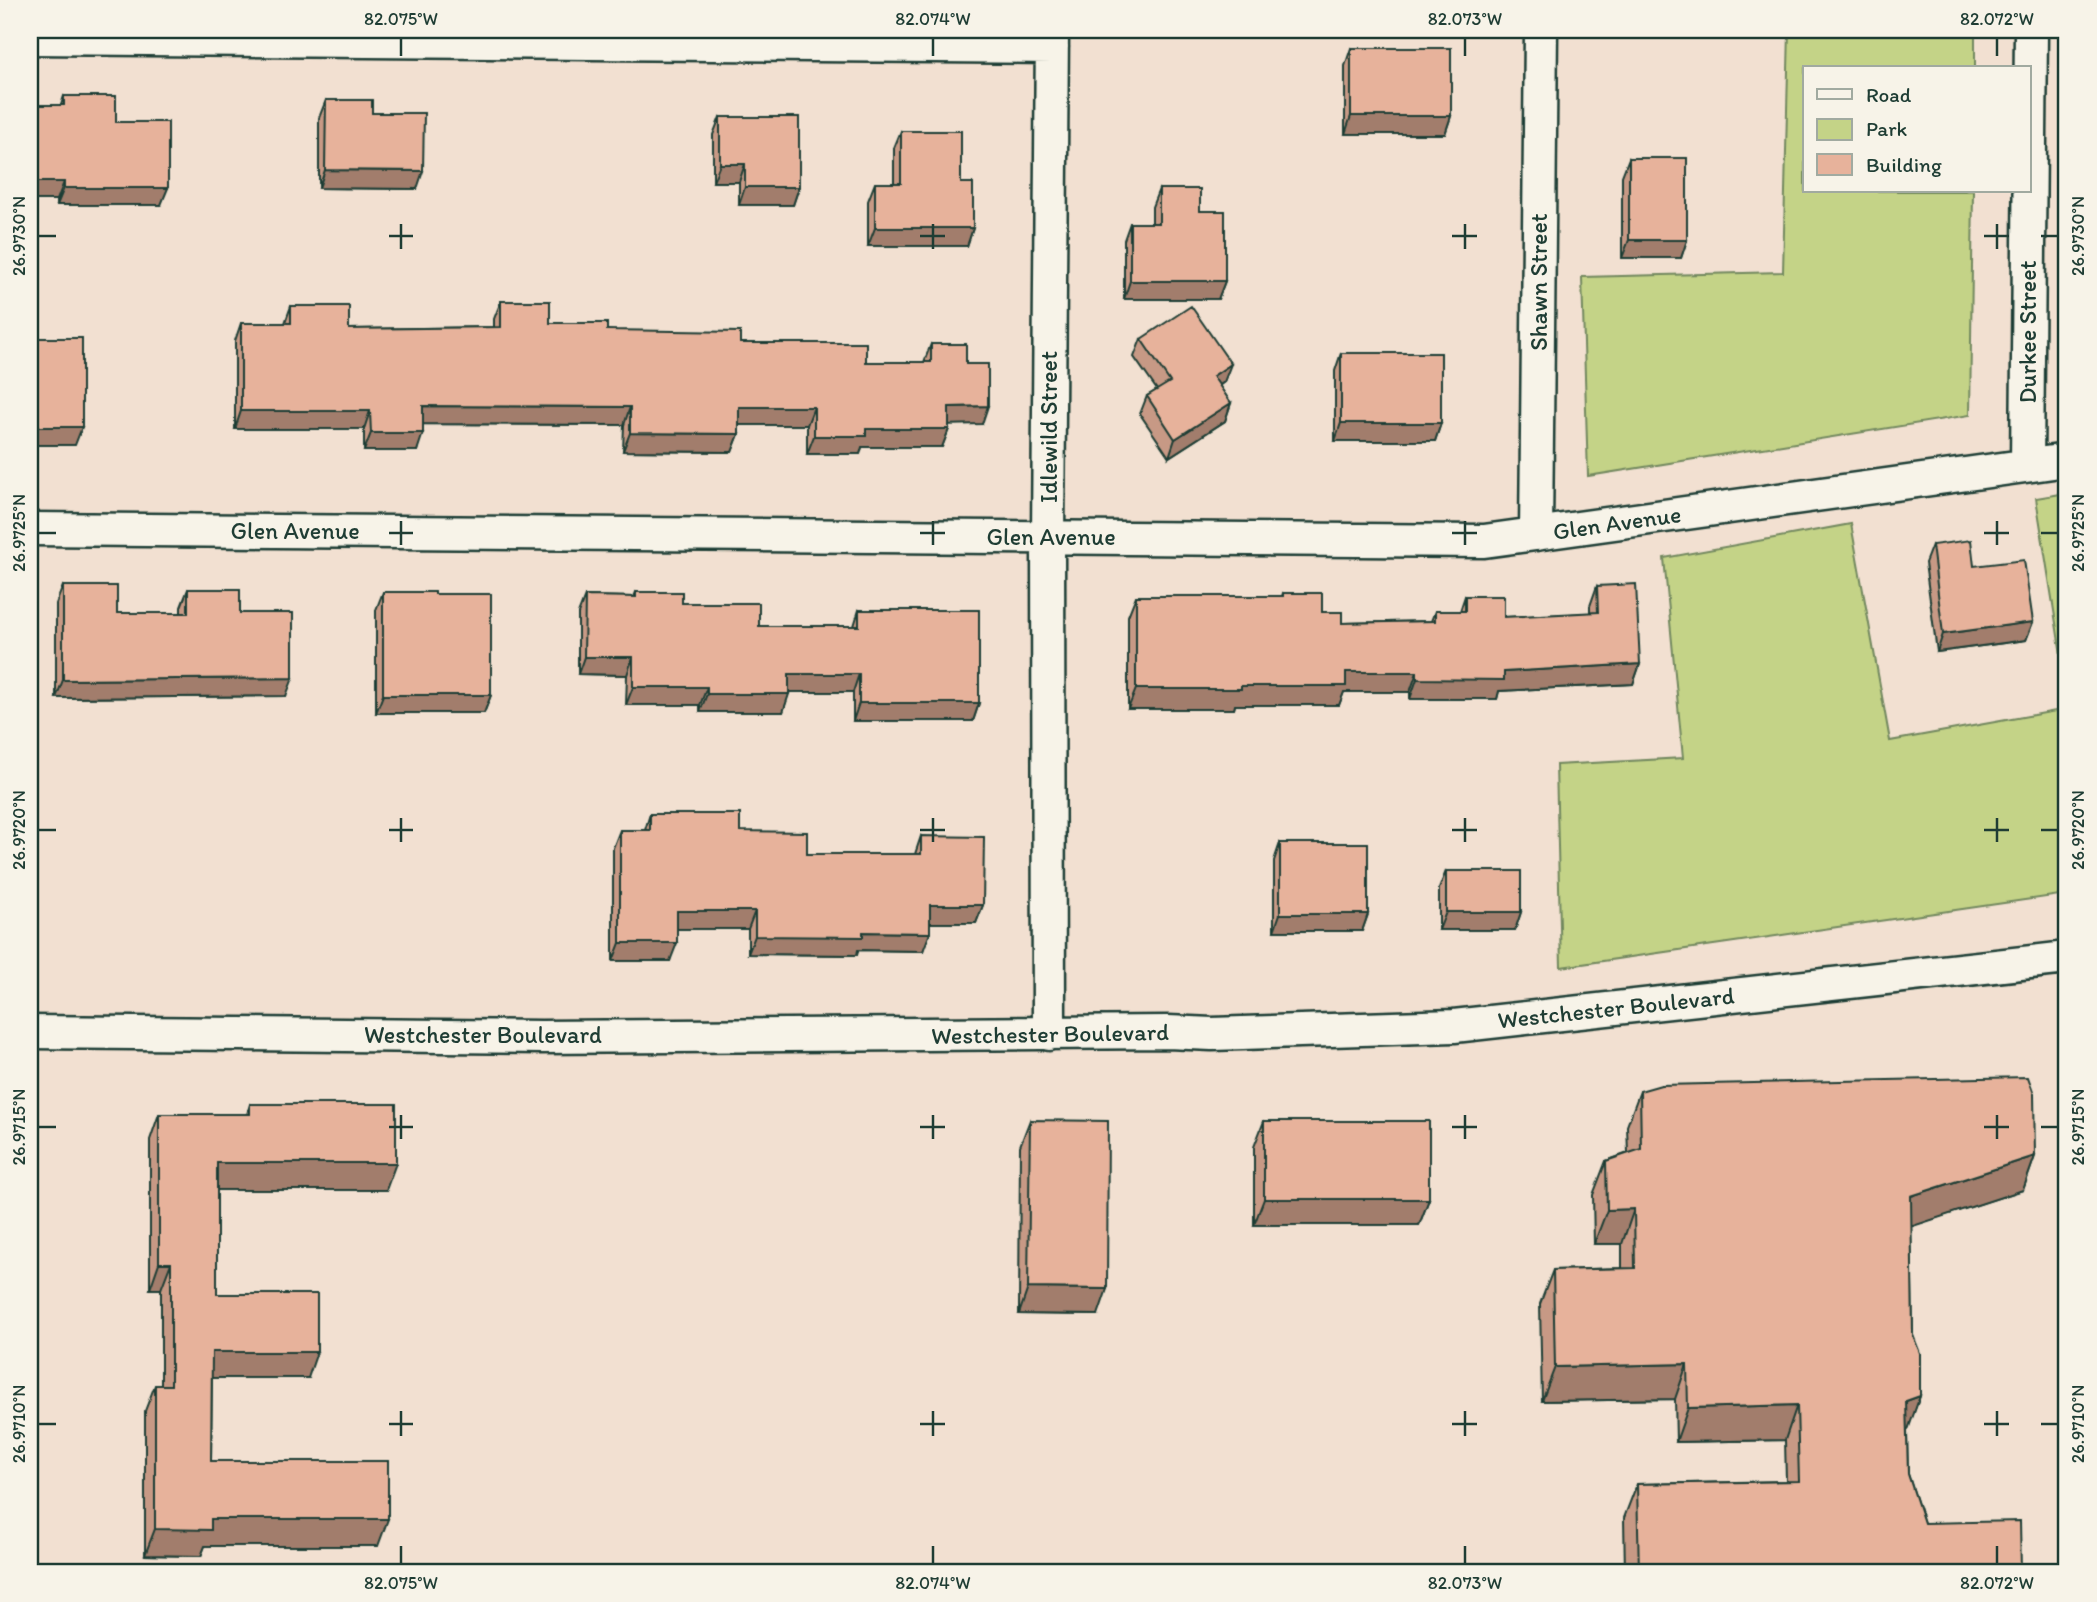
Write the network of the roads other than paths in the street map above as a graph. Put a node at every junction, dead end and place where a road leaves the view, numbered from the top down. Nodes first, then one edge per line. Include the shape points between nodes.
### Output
1 (1541, 30) edge
2 (2031, 30) edge
3 (30, 38) edge
4 (1052, 38) edge
5 (2030, 139) edge
6 (2030, 192) edge
7 (2067, 460) edge
8 (2027, 466) junction
9 (30, 529) edge
10 (1536, 534) junction
11 (1048, 537) junction
12 (2067, 958) edge
13 (30, 1032) edge
14 (1049, 1034) junction

1 - 10 street, Shawn Street
2 - 5 street, Durkee Street
3 - 4 street
4 - 11 street, Idlewild Street
6 - 8 street, Durkee Street
7 - 8 street, Glen Avenue
8 - 10 street, Glen Avenue
9 - 11 street, Glen Avenue
10 - 11 street, Glen Avenue via 1484,541
11 - 14 street, Idlewild Street
12 - 14 street, Westchester Boulevard via 1454,1026
13 - 14 street, Westchester Boulevard via 541,1037

